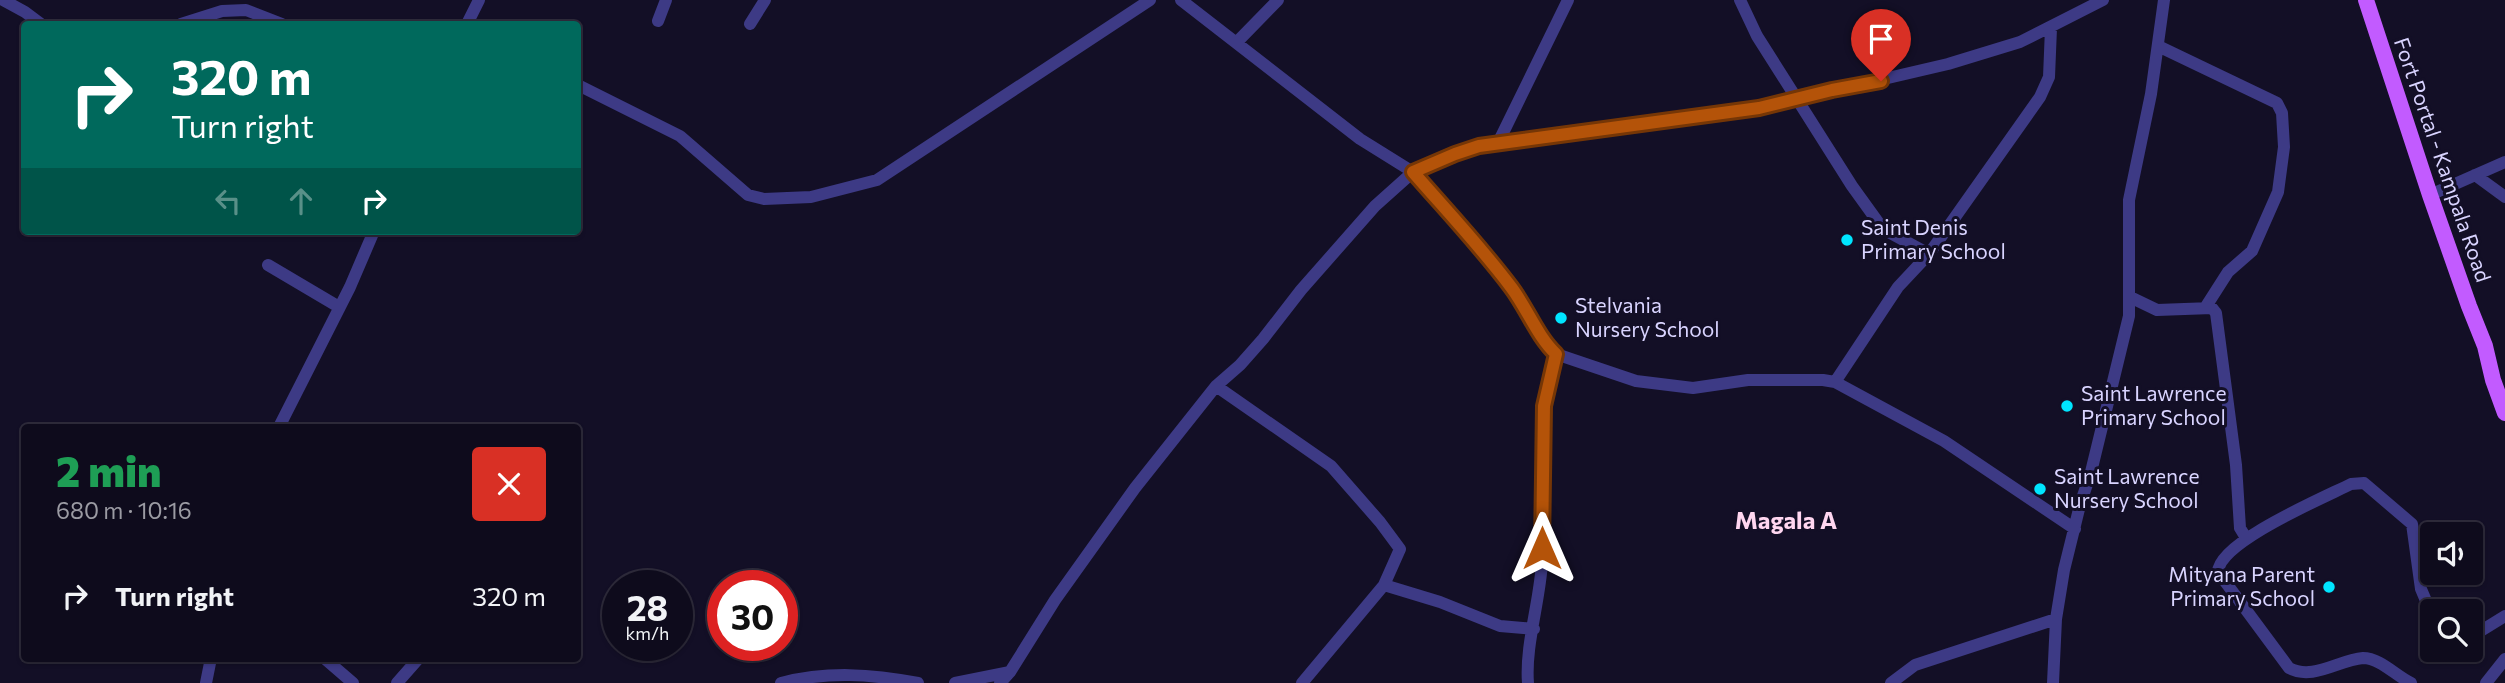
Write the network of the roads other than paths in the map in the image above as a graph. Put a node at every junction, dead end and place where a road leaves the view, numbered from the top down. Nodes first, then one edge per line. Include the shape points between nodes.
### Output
1 (3, 0) edge
2 (479, 0) edge
3 (666, 0) edge
4 (765, 0) edge
5 (1150, 0) edge
6 (1181, 0) edge
7 (1278, 0) edge
8 (1568, 0) edge
9 (1740, 0) edge
10 (2103, 0) edge
11 (2164, 0) edge
12 (2367, 0) edge
13 (244, 5) edge
14 (37, 21) edge
15 (190, 21) edge
16 (276, 21) edge
17 (473, 21) edge
18 (658, 21) dead end
19 (750, 23) dead end
20 (2051, 28) junction
21 (1237, 42) junction
22 (2158, 46) junction
23 (581, 86) edge
24 (1798, 100) junction
25 (1498, 144) junction
26 (2505, 162) edge
27 (1413, 172) junction
28 (2475, 175) junction
29 (2430, 195) junction
30 (2505, 197) edge
31 (372, 235) edge
32 (1929, 254) junction
33 (268, 265) dead end
34 (2130, 297) junction
35 (340, 307) junction
36 (2204, 308) junction
37 (1556, 354) junction
38 (1835, 382) junction
39 (1216, 386) junction
40 (2505, 413) edge
41 (281, 424) edge
42 (2075, 529) junction
43 (2246, 538) junction
44 (1384, 585) junction
45 (2425, 599) edge
46 (2505, 616) edge
47 (2056, 619) junction
48 (1534, 629) junction
49 (2483, 630) edge
50 (2505, 659) edge
51 (210, 662) edge
52 (329, 662) edge
53 (415, 662) edge
54 (1010, 672) junction
55 (206, 683) edge
56 (354, 683) edge
57 (397, 683) edge
58 (781, 683) edge
59 (918, 683) edge
60 (955, 683) edge
61 (1000, 683) edge
62 (1302, 683) edge
63 (1528, 683) edge
64 (1891, 683) edge
65 (2053, 683) edge
66 (2411, 683) edge
67 (2486, 683) edge

1 - 14 street
2 - 17 street
3 - 18 street
4 - 19 street
5 - 23 street via 877,180 811,197 748,195 680,136
6 - 21 street
7 - 21 street
8 - 25 street
9 - 24 street
10 - 20 street
11 - 22 street
12 - 29 main road, Fort Portal - Kampala Road
13 - 15 street
13 - 16 street
20 - 24 street via 1948,64
20 - 32 street via 2049,77 2040,97
21 - 27 street via 1360,139
22 - 34 street via 2129,200
22 - 36 street via 2277,103 2283,113 2278,192 2252,251 2228,272
24 - 25 street
24 - 32 street via 1883,229
25 - 27 street via 1479,146
26 - 28 street
27 - 37 street via 1505,280
27 - 39 street via 1375,206 1263,339
28 - 29 street
28 - 30 street
29 - 40 main road, Fort Portal - Kampala Road
31 - 35 street
32 - 38 street via 1898,287
33 - 35 street
34 - 36 street via 2157,310
34 - 42 street via 2123,346
35 - 41 street
36 - 43 street via 2212,308 2217,319 2241,528
37 - 38 street via 1658,385 1693,388 1748,380
37 - 48 street via 1544,406 1541,586
38 - 42 street via 1944,442
39 - 44 street via 1331,466 1380,522 1400,549
39 - 54 street via 1135,488
42 - 47 street
43 - 45 street via 2351,484 2364,483 2412,524
43 - 66 street via 2229,551 2218,572 2290,668 2311,672 2363,658
44 - 48 street via 1500,626
44 - 62 street
46 - 49 street
47 - 64 street via 1915,665
47 - 65 street
48 - 63 street
50 - 67 street
51 - 55 street
52 - 56 street
53 - 57 street
54 - 60 street
54 - 61 street
58 - 59 street via 841,674

